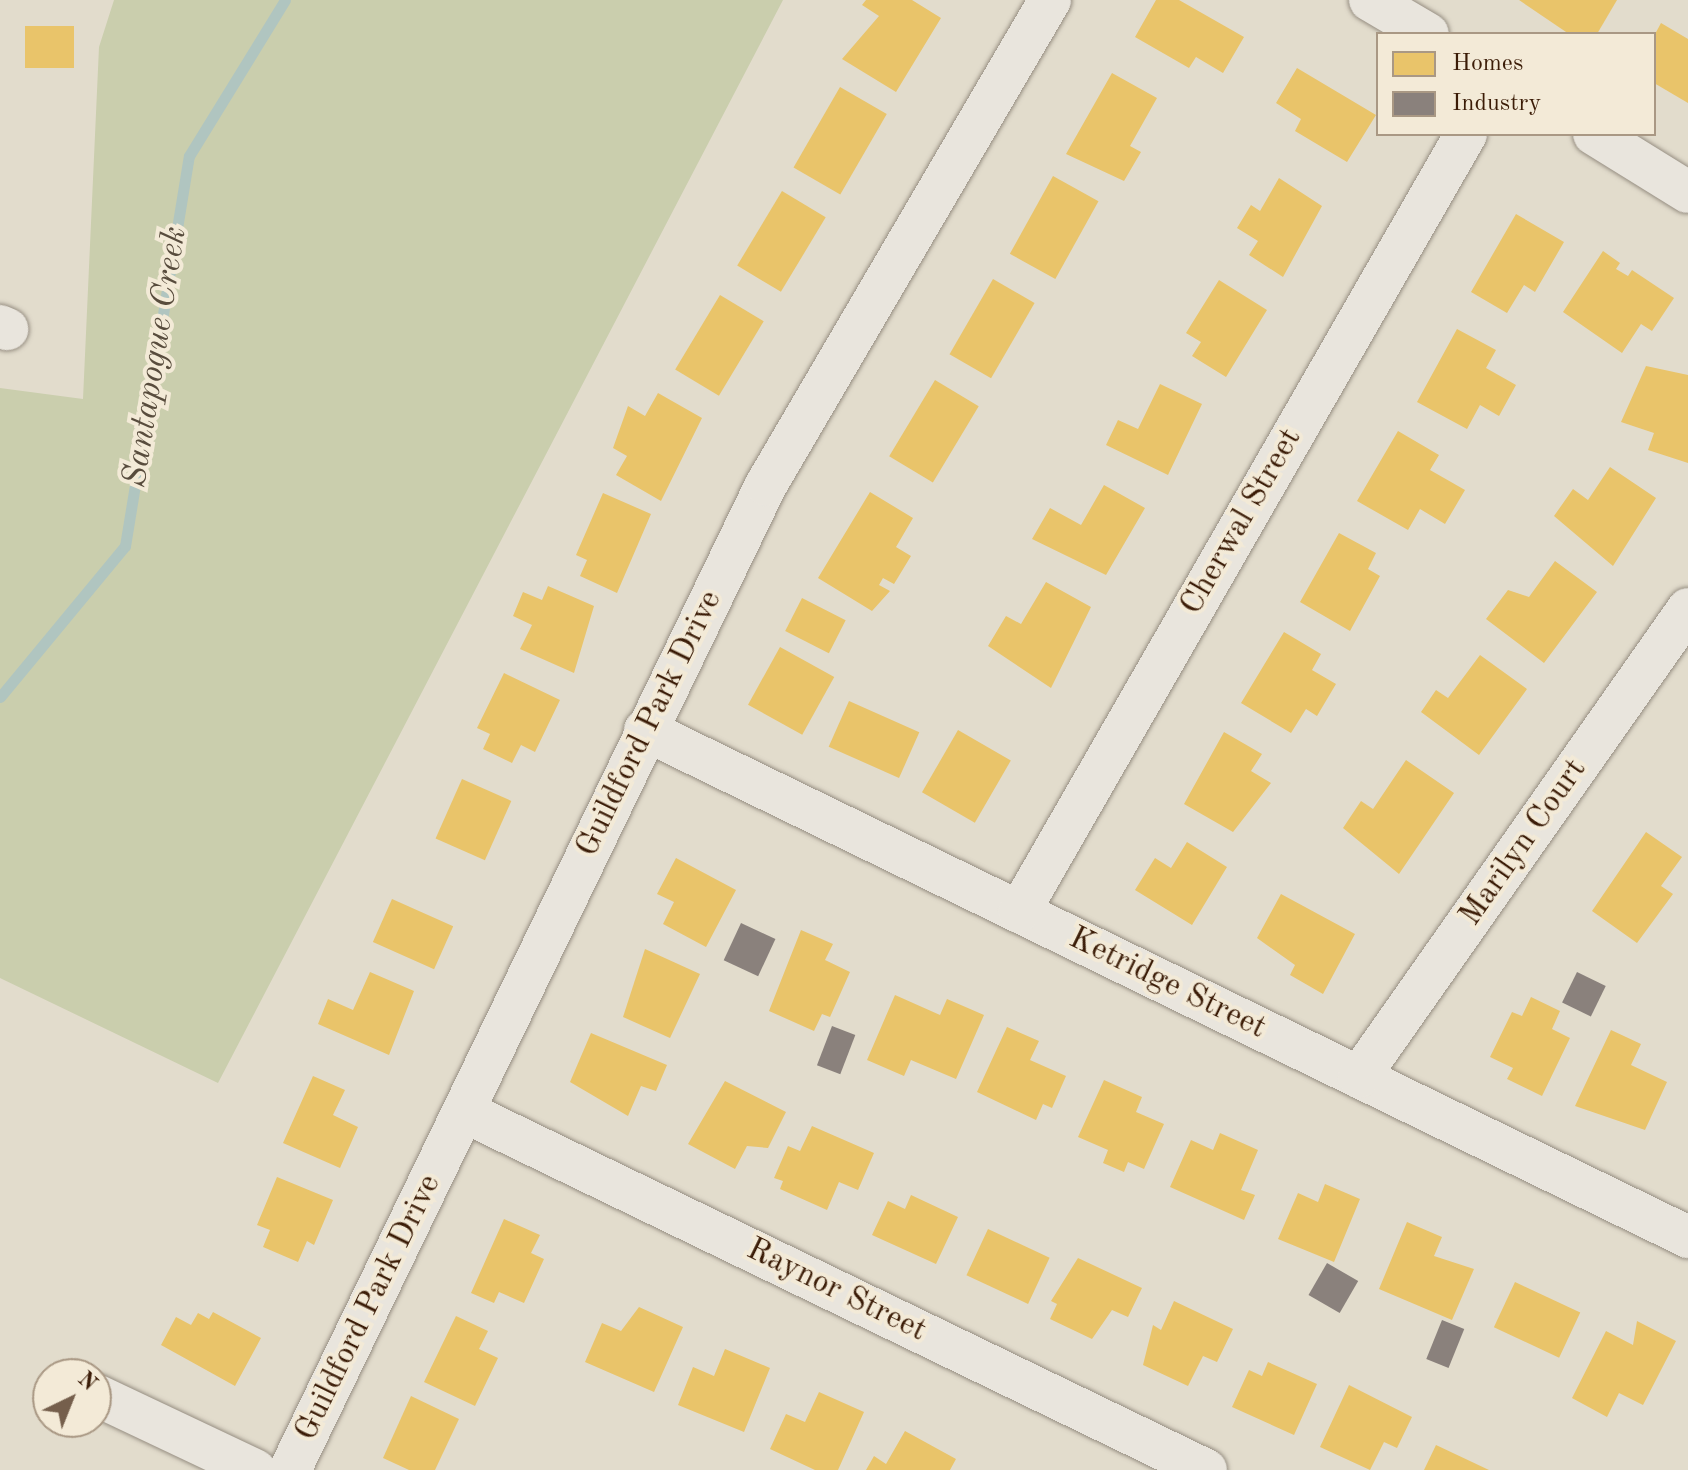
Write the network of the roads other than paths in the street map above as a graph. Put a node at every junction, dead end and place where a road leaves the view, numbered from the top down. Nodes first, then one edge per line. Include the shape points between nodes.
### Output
1 (1050, 0) edge
2 (1370, 0) edge
3 (1425, 32) edge
4 (1465, 136) edge
5 (1597, 136) edge
6 (1688, 192) edge
7 (1688, 609) edge
8 (645, 730) junction
9 (1019, 912) junction
10 (1359, 1077) junction
11 (465, 1112) junction
12 (1688, 1237) edge
13 (112, 1403) edge
14 (255, 1470) edge
15 (290, 1470) edge
16 (1206, 1470) edge

1 - 8 street, Guildford Park Drive via 766,485
2 - 3 street
4 - 9 street, Cherwal Street
5 - 6 street
7 - 10 street, Marilyn Court
8 - 9 street, Ketridge Street
8 - 11 street, Guildford Park Drive
9 - 10 street, Ketridge Street
10 - 12 street, Ketridge Street
11 - 15 street, Guildford Park Drive
11 - 16 street, Raynor Street
13 - 14 street

